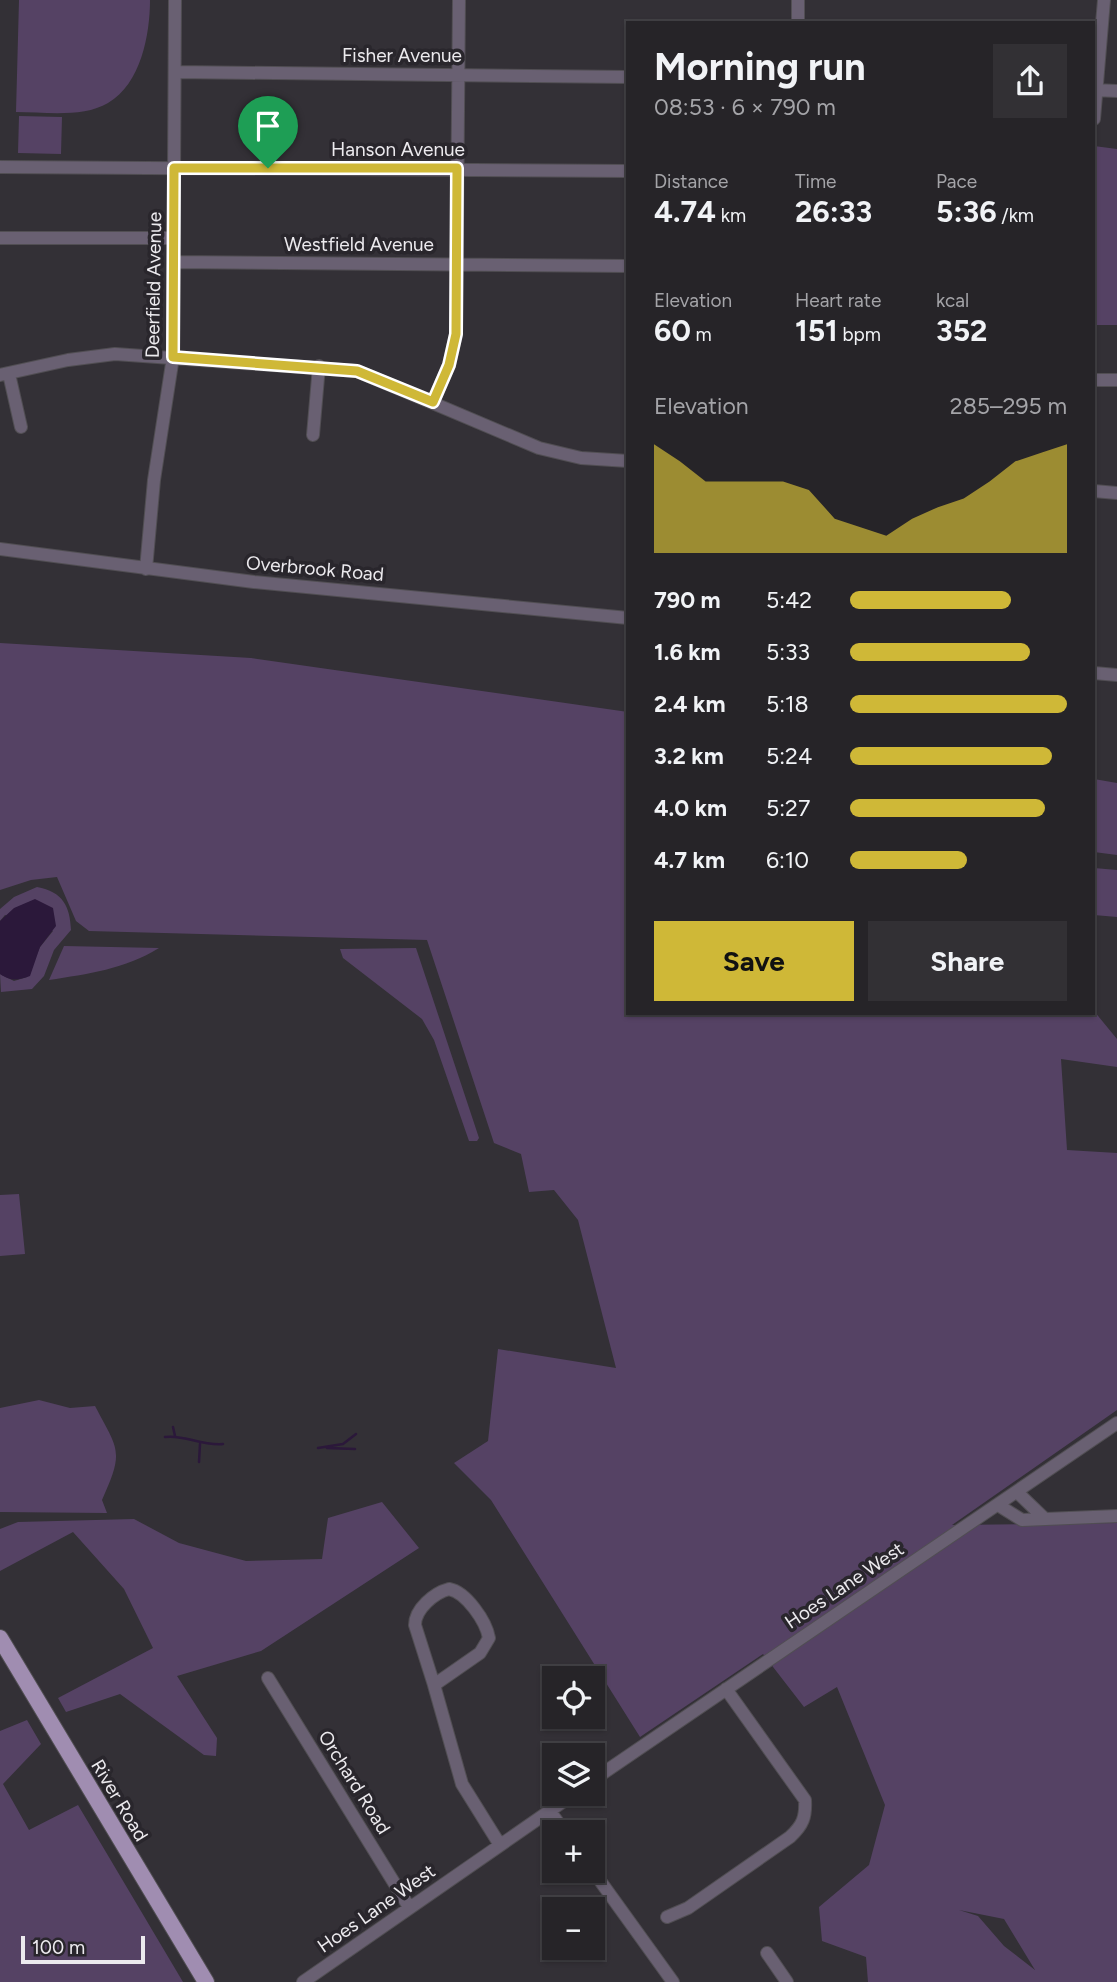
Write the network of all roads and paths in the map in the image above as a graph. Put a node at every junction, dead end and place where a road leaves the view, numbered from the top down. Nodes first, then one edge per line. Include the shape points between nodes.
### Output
1 (176, 0) edge
2 (459, 0) edge
3 (798, 0) edge
4 (1104, 0) edge
5 (798, 21) edge
6 (175, 72) junction
7 (459, 74) junction
8 (626, 77) edge
9 (1095, 90) edge
10 (1117, 91) edge
11 (0, 167) edge
12 (174, 168) junction
13 (457, 168) junction
14 (626, 171) edge
15 (0, 238) edge
16 (173, 238) junction
17 (174, 262) junction
18 (456, 263) junction
19 (626, 266) edge
20 (173, 357) junction
21 (319, 366) junction
22 (4, 374) edge
23 (1095, 380) edge
24 (1117, 380) edge
25 (433, 402) junction
26 (21, 427) dead end
27 (313, 435) dead end
28 (626, 461) edge
29 (1095, 491) edge
30 (1117, 493) edge
31 (0, 549) edge
32 (146, 569) junction
33 (626, 618) edge
34 (1095, 673) edge
35 (1117, 676) edge
36 (1117, 1423) edge
37 (1017, 1492) junction
38 (998, 1505) junction
39 (1117, 1516) edge
40 (1044, 1518) junction
41 (0, 1639) edge
42 (268, 1678) dead end
43 (433, 1685) junction
44 (726, 1689) junction
45 (605, 1772) edge
46 (556, 1806) edge
47 (549, 1811) junction
48 (556, 1820) edge
49 (500, 1845) junction
50 (602, 1883) edge
51 (409, 1907) junction
52 (667, 1917) dead end
53 (767, 1953) dead end
54 (206, 1982) edge
55 (303, 1982) edge
56 (673, 1982) edge
57 (787, 1982) edge

1 - 6 street, Deerfield Avenue
2 - 7 street
3 - 5 street
4 - 9 street
6 - 7 street, Fisher Avenue
6 - 12 street, Deerfield Avenue
7 - 8 street, Fisher Avenue
7 - 13 street
9 - 10 street
11 - 12 street, Hanson Avenue
12 - 13 street, Hanson Avenue
12 - 16 street, Deerfield Avenue
13 - 14 street, Hanson Avenue
13 - 18 street
15 - 16 street
16 - 17 street, Deerfield Avenue
17 - 18 street, Westfield Avenue
17 - 20 street, Deerfield Avenue
18 - 19 street, Westfield Avenue
18 - 25 street via 456,334
20 - 21 street
20 - 22 street via 91,356
20 - 32 street, Deerfield Avenue
21 - 25 street via 357,371
21 - 27 street
22 - 26 street
23 - 24 street
25 - 28 street via 538,447 581,458
29 - 30 street
31 - 32 street, Overbrook Road
32 - 33 street, Overbrook Road
34 - 35 street
36 - 37 street, Hoes Lane West
37 - 38 street, Hoes Lane West
37 - 40 street
38 - 40 street via 1022,1520
38 - 44 street, Hoes Lane West
39 - 40 street
41 - 54 main road, River Road
42 - 51 street, Orchard Road
43 - 43 street via 480,1653 489,1638 488,1629 455,1590 443,1591 415,1617
43 - 49 street via 461,1784
44 - 45 street, Hoes Lane West
44 - 52 street via 805,1800 806,1812 802,1826 790,1837 688,1909
46 - 47 street, Hoes Lane West
47 - 48 street
47 - 49 street, Hoes Lane West
49 - 51 street, Hoes Lane West
50 - 56 street
51 - 55 street, Hoes Lane West
53 - 57 street

